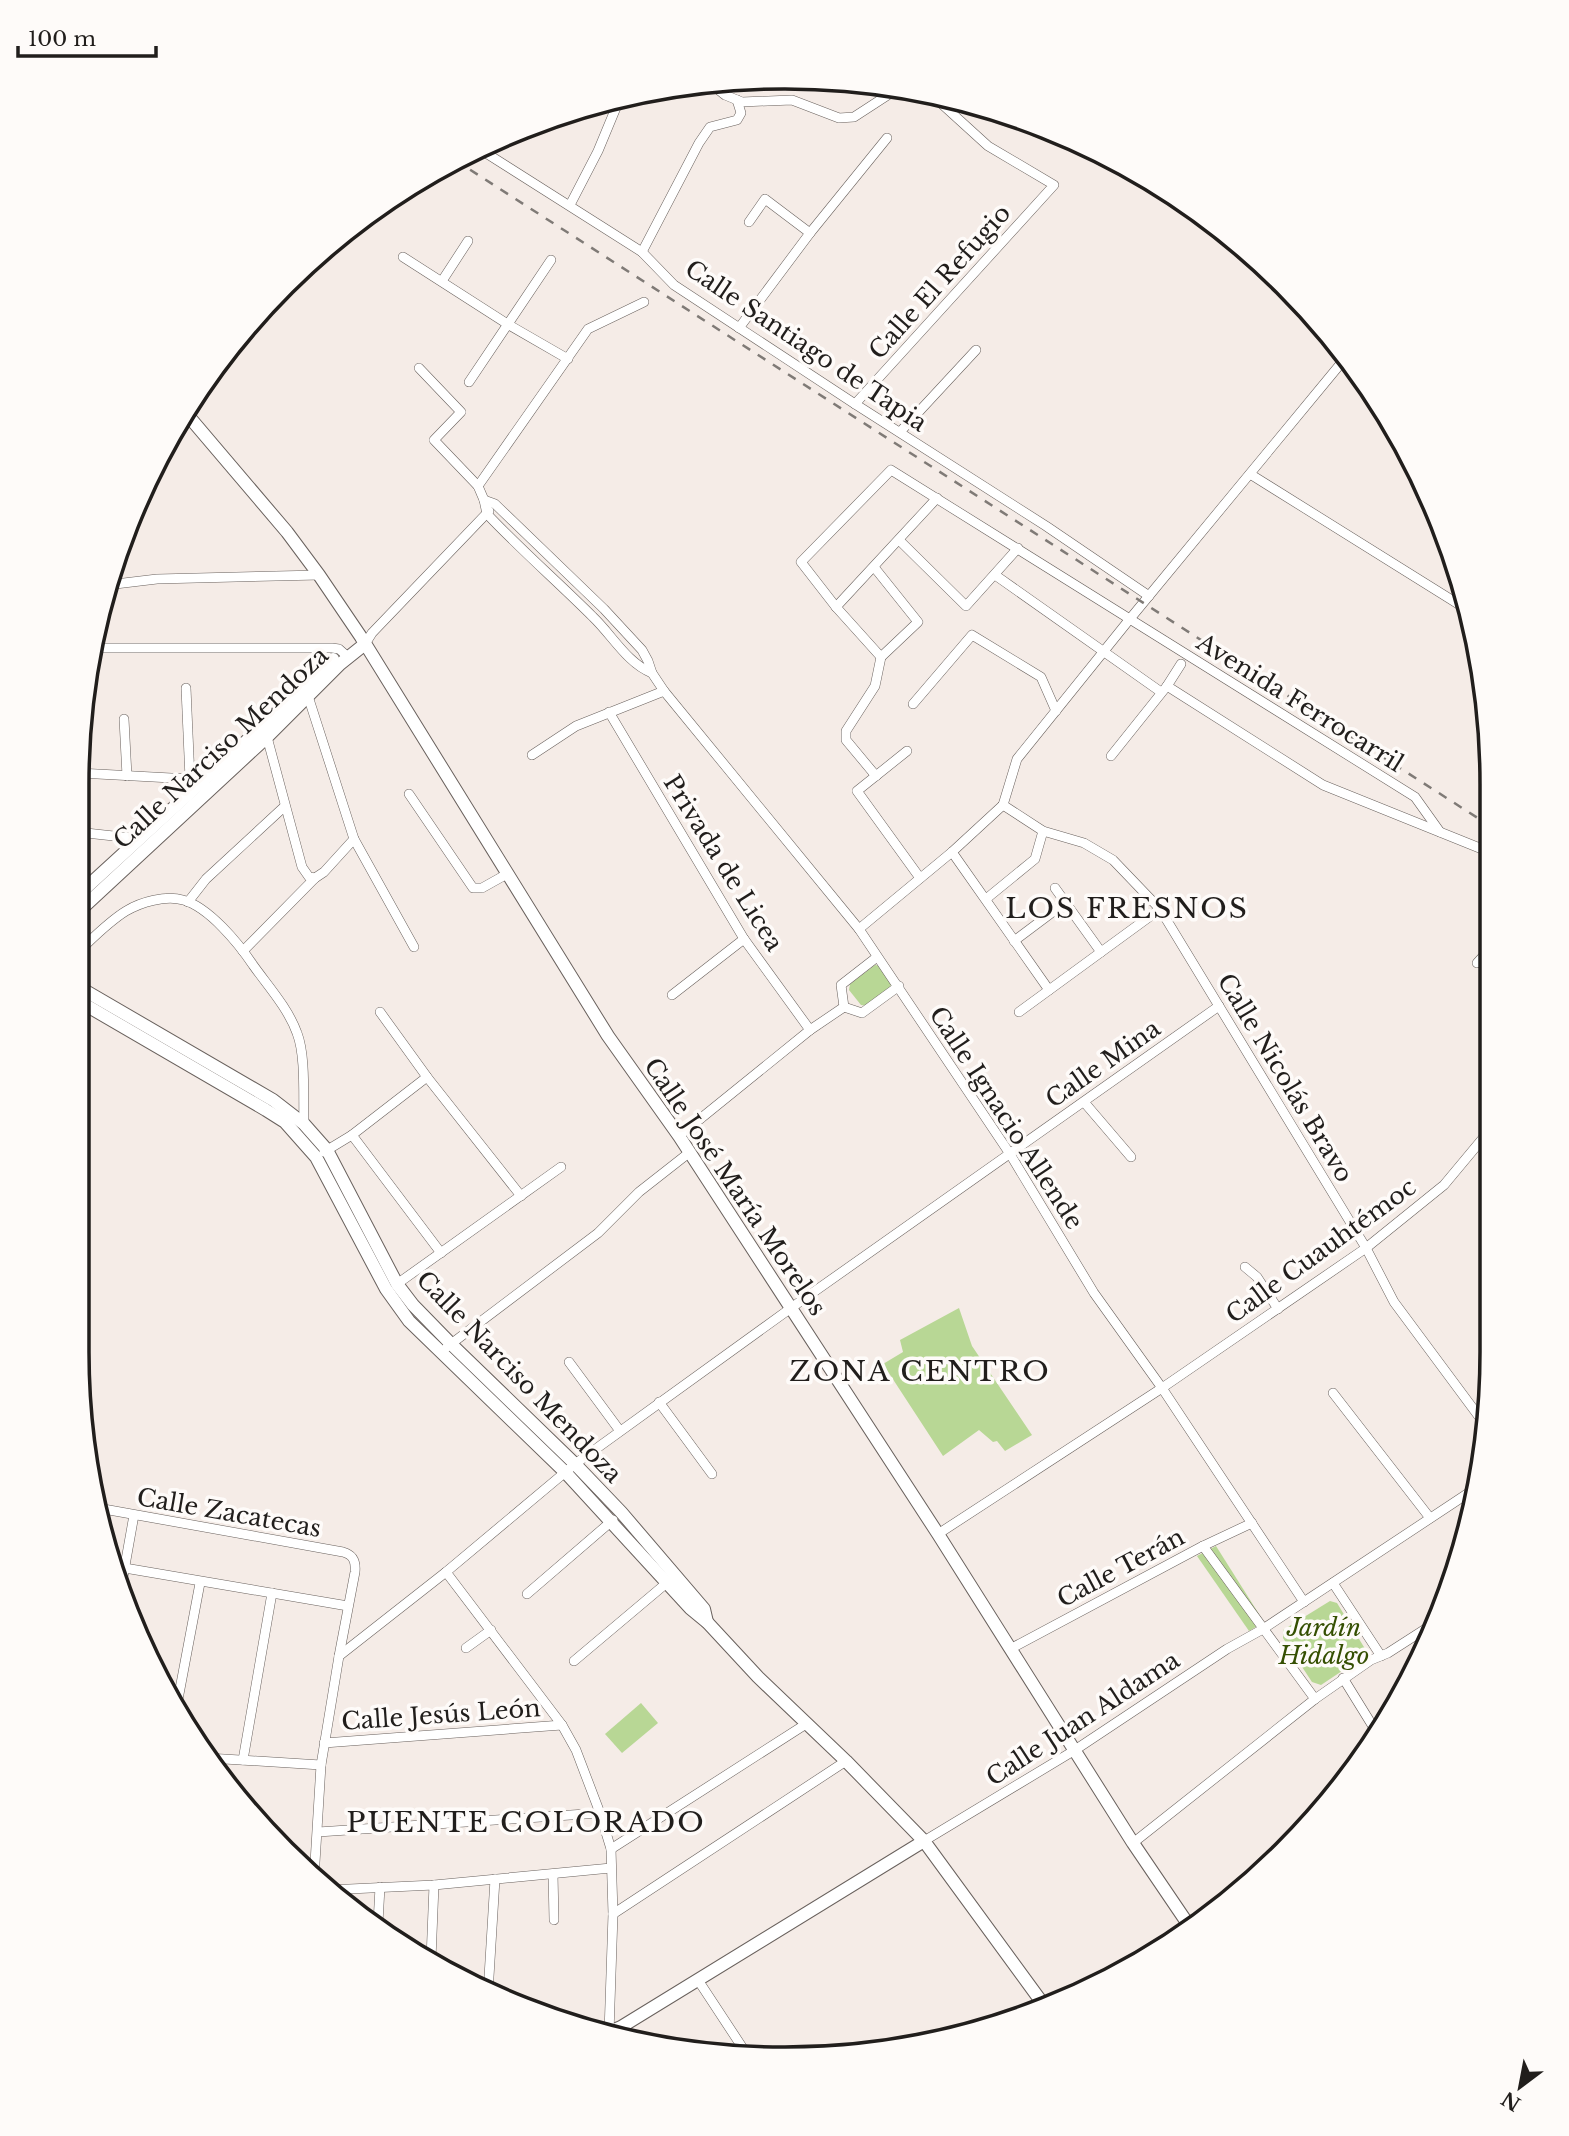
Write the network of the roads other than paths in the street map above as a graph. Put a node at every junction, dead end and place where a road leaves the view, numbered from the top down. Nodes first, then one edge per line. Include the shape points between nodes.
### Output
1 (722, 93) edge
2 (885, 97) edge
3 (737, 100) junction
4 (948, 109) edge
5 (615, 111) edge
6 (887, 138) dead end
7 (490, 155) edge
8 (570, 205) junction
9 (749, 222) dead end
10 (810, 233) junction
11 (468, 241) dead end
12 (642, 251) junction
13 (402, 257) dead end
14 (551, 260) dead end
15 (442, 281) junction
16 (644, 302) dead end
17 (509, 325) junction
18 (739, 328) junction
19 (976, 350) dead end
20 (568, 359) junction
21 (1339, 365) edge
22 (419, 369) dead end
23 (469, 382) dead end
24 (855, 404) junction
25 (192, 420) edge
26 (900, 432) junction
27 (1250, 474) junction
28 (478, 486) junction
29 (937, 498) junction
30 (484, 500) junction
31 (495, 504) junction
32 (487, 514) junction
33 (899, 540) junction
34 (1018, 548) junction
35 (874, 567) junction
36 (319, 575) junction
37 (995, 575) junction
38 (119, 584) edge
39 (1149, 596) junction
40 (1455, 602) edge
41 (836, 607) junction
42 (1129, 620) junction
43 (366, 638) junction
44 (103, 648) edge
45 (1103, 651) junction
46 (341, 652) junction
47 (881, 657) junction
48 (1181, 664) dead end
49 (652, 673) junction
50 (186, 688) dead end
51 (1164, 689) junction
52 (664, 691) junction
53 (306, 692) junction
54 (913, 704) dead end
55 (1056, 710) junction
56 (609, 712) junction
57 (124, 719) dead end
58 (267, 737) junction
59 (907, 751) dead end
60 (532, 755) dead end
61 (1111, 756) dead end
62 (89, 774) edge
63 (127, 776) junction
64 (876, 776) junction
65 (200, 784) junction
66 (409, 794) dead end
67 (1003, 805) junction
68 (285, 806) junction
69 (1044, 831) junction
70 (1440, 832) junction
71 (89, 833) edge
72 (141, 839) junction
73 (354, 839) junction
74 (1480, 847) edge
75 (952, 852) junction
76 (507, 874) junction
77 (315, 878) junction
78 (920, 878) junction
79 (95, 887) junction
80 (1055, 888) dead end
81 (89, 890) edge
82 (89, 896) edge
83 (986, 898) junction
84 (188, 902) junction
85 (1066, 902) junction
86 (1160, 909) junction
87 (859, 929) junction
88 (744, 939) junction
89 (1014, 941) junction
90 (89, 942) edge
91 (414, 947) dead end
92 (243, 951) junction
93 (1101, 952) junction
94 (877, 957) junction
95 (1480, 960) edge
96 (1477, 963) dead end
97 (899, 986) junction
98 (1049, 990) junction
99 (89, 993) edge
100 (672, 995) dead end
101 (1219, 1006) junction
102 (89, 1007) edge
103 (844, 1007) junction
104 (380, 1012) dead end
105 (1019, 1012) dead end
106 (810, 1030) junction
107 (427, 1077) junction
108 (1084, 1102) junction
109 (304, 1124) junction
110 (352, 1135) junction
111 (679, 1136) junction
112 (1480, 1142) edge
113 (690, 1152) junction
114 (322, 1154) junction
115 (1010, 1154) junction
116 (1130, 1157) dead end
117 (561, 1167) dead end
118 (521, 1196) junction
119 (1366, 1248) junction
120 (441, 1253) junction
121 (1245, 1267) dead end
122 (397, 1283) junction
123 (791, 1308) junction
124 (1278, 1309) junction
125 (446, 1349) junction
126 (569, 1362) dead end
127 (1162, 1388) junction
128 (1333, 1394) dead end
129 (659, 1402) junction
130 (1477, 1413) edge
131 (620, 1431) junction
132 (570, 1469) junction
133 (712, 1474) dead end
134 (1464, 1496) edge
135 (108, 1510) edge
136 (134, 1515) junction
137 (616, 1517) junction
138 (1430, 1518) junction
139 (1252, 1523) junction
140 (938, 1534) junction
141 (1203, 1546) junction
142 (125, 1569) joint
143 (446, 1572) junction
144 (672, 1580) junction
145 (200, 1583) junction
146 (1333, 1583) junction
147 (272, 1593) junction
148 (527, 1594) dead end
149 (1304, 1602) junction
150 (348, 1606) junction
151 (1263, 1629) junction
152 (491, 1630) junction
153 (1420, 1633) edge
154 (466, 1648) dead end
155 (1010, 1649) junction
156 (339, 1656) junction
157 (1381, 1656) junction
158 (574, 1661) dead end
159 (1343, 1678) junction
160 (179, 1694) edge
161 (1315, 1699) junction
162 (806, 1724) junction
163 (1372, 1724) edge
164 (562, 1725) junction
165 (324, 1743) junction
166 (1075, 1750) junction
167 (221, 1759) edge
168 (243, 1760) junction
169 (846, 1762) junction
170 (321, 1765) junction
171 (600, 1812) junction
172 (318, 1832) junction
173 (924, 1841) junction
174 (1133, 1843) junction
175 (611, 1849) junction
176 (315, 1864) edge
177 (611, 1868) junction
178 (553, 1874) junction
179 (495, 1879) junction
180 (434, 1885) junction
181 (380, 1886) junction
182 (344, 1889) edge
183 (613, 1914) junction
184 (378, 1916) edge
185 (554, 1920) dead end
186 (1185, 1920) edge
187 (431, 1951) edge
188 (489, 1980) edge
189 (698, 1980) junction
190 (1039, 1998) edge
191 (610, 2024) edge
192 (623, 2027) edge
193 (741, 2045) edge

1 - 3 street
2 - 3 street via 854,117 839,118 792,100
3 - 12 street via 741,113 737,120 710,127
4 - 24 street, Calle El Refugio via 988,146 1054,185
5 - 8 street
6 - 10 street
7 - 8 street, Calle Santiago de Tapia
8 - 12 street, Calle Santiago de Tapia
9 - 10 street via 765,199
10 - 18 street
11 - 15 street
12 - 18 street, Calle Santiago de Tapia via 674,285
13 - 15 street
14 - 17 street
15 - 17 street
16 - 20 street via 588,329
17 - 20 street
17 - 23 street
18 - 24 street, Calle Santiago de Tapia
19 - 26 street
20 - 28 street
21 - 27 street
22 - 28 street via 461,412 434,440
24 - 26 street, Calle Santiago de Tapia
25 - 36 street, Calle José María Morelos
26 - 39 street, Calle Santiago de Tapia
27 - 39 street
27 - 40 street
28 - 30 street
29 - 33 street
29 - 34 street, Avenida Ferrocarril
29 - 41 street, Avenida Ferrocarril via 891,470 802,562
30 - 31 street, Calle Ignacio Allende
30 - 32 street
31 - 32 street
31 - 49 street, Calle Ignacio Allende via 642,650
32 - 43 street
32 - 49 street, Calle Ignacio Allende via 631,659
33 - 35 street
33 - 37 street via 966,606
34 - 37 street
34 - 42 street, Avenida Ferrocarril
35 - 41 street
35 - 47 street via 918,621
36 - 38 street
36 - 43 street, Calle José María Morelos
37 - 45 street
39 - 42 street
41 - 47 street
42 - 45 street
42 - 70 street, Avenida Ferrocarril via 1415,797
43 - 46 street, Calle Narciso Mendoza
43 - 76 street, Calle José María Morelos
44 - 46 street
45 - 51 street
45 - 55 street
46 - 53 street, Calle Narciso Mendoza
47 - 64 street via 875,686 846,731 846,740
48 - 51 street
49 - 52 street, Calle Ignacio Allende
50 - 65 street
51 - 61 street
51 - 70 street via 1323,785
52 - 56 street
52 - 87 street, Calle Ignacio Allende
53 - 58 street, Calle Narciso Mendoza
53 - 65 street, Calle Narciso Mendoza
53 - 73 street
54 - 55 street via 972,635 1041,677
55 - 67 street via 1017,759
56 - 60 street via 576,726
56 - 88 street, Privada de Licea
57 - 63 street
58 - 65 street, Calle Narciso Mendoza
58 - 68 street
59 - 64 street
62 - 63 street
63 - 65 street
64 - 78 street via 858,791
65 - 72 street, Calle Narciso Mendoza
65 - 79 street, Calle Narciso Mendoza
66 - 76 street via 473,888
67 - 69 street, Calle Nicolás Bravo
67 - 75 street
68 - 77 street via 302,867
68 - 84 street via 206,879
69 - 83 street via 1035,859
69 - 86 street, Calle Nicolás Bravo via 1084,843 1113,860
70 - 74 street
71 - 72 street
72 - 79 street, Calle Narciso Mendoza
73 - 77 street
73 - 91 street
75 - 78 street
75 - 83 street
76 - 111 street, Calle José María Morelos via 608,1036
77 - 92 street
78 - 87 street
79 - 81 street, Calle Narciso Mendoza
79 - 82 street, Calle Narciso Mendoza
80 - 85 street
83 - 89 street
84 - 90 street via 152,901 135,907
84 - 92 street via 218,923
85 - 89 street
85 - 93 street
86 - 93 street
86 - 101 street, Calle Nicolás Bravo
87 - 94 street, Calle Ignacio Allende
88 - 100 street
88 - 106 street, Privada de Licea
89 - 98 street
92 - 109 street via 298,1034
93 - 98 street
94 - 97 street, Calle Ignacio Allende
94 - 103 street via 841,985
95 - 96 street
97 - 103 street via 862,1013
97 - 115 street, Calle Ignacio Allende
98 - 105 street
99 - 109 street, Calle Narciso Mendoza via 273,1100
101 - 108 street, Calle Mina
101 - 119 street, Calle Nicolás Bravo
102 - 114 street, Calle Narciso Mendoza via 266,1110
103 - 106 street
104 - 107 street
106 - 111 street
107 - 110 street
107 - 118 street
108 - 115 street, Calle Mina
108 - 116 street
109 - 114 street, Calle Narciso Mendoza
110 - 114 street
110 - 120 street
111 - 113 street, Calle José María Morelos
112 - 119 street, Calle Cuauhtémoc via 1444,1185
113 - 123 street, Calle José María Morelos
113 - 125 street via 639,1192 598,1233
114 - 122 street, Calle Narciso Mendoza
114 - 125 street, Calle Narciso Mendoza via 392,1298 409,1321
115 - 123 street, Calle Mina
115 - 127 street, Calle Ignacio Allende via 1094,1293
117 - 118 street
118 - 120 street
119 - 124 street, Calle Cuauhtémoc
119 - 130 street, Calle Nicolás Bravo via 1394,1302
120 - 122 street
121 - 124 street
122 - 125 street, Calle Narciso Mendoza
123 - 129 street, Calle Mina
123 - 140 street, Calle José María Morelos
124 - 127 street, Calle Cuauhtémoc
125 - 132 street, Calle Narciso Mendoza
126 - 131 street
127 - 139 street, Calle Ignacio Allende
127 - 140 street, Calle Cuauhtémoc
128 - 138 street
129 - 131 street, Calle Mina
129 - 133 street
131 - 132 street, Calle Mina
132 - 137 street, Calle Narciso Mendoza
132 - 143 street, Calle Mina
134 - 138 street, Calle Juan Aldama
135 - 136 street, Calle Zacatecas
136 - 142 street
136 - 150 street, Calle Zacatecas via 343,1552 352,1556 356,1567
137 - 144 street, Calle Narciso Mendoza
137 - 148 street
138 - 146 street, Calle Juan Aldama
139 - 141 street, Calle Terán
139 - 149 street, Calle Ignacio Allende
140 - 155 street, Calle José María Morelos
141 - 151 street
141 - 155 street, Calle Terán
142 - 145 street
143 - 152 street
143 - 156 street, Calle Mina
144 - 158 street
144 - 162 street, Calle Narciso Mendoza via 704,1609 708,1622
145 - 147 street
145 - 160 street
146 - 149 street, Calle Juan Aldama
146 - 157 street
147 - 150 street
147 - 168 street
149 - 151 street, Calle Juan Aldama
150 - 156 street
151 - 161 street
151 - 166 street, Calle Juan Aldama
152 - 154 street
152 - 164 street
153 - 157 street
155 - 166 street, Calle José María Morelos
156 - 165 street
157 - 159 street
159 - 161 street
159 - 163 street
161 - 174 street
162 - 169 street, Calle Narciso Mendoza
162 - 175 street
164 - 165 street, Calle Jesús León
164 - 171 street
165 - 170 street
166 - 173 street, Calle Juan Aldama
166 - 174 street, Calle José María Morelos
167 - 168 street
168 - 170 street
169 - 173 street, Calle Narciso Mendoza
169 - 183 street
170 - 172 street
171 - 172 street
171 - 175 street
172 - 176 street
173 - 189 street
173 - 190 street, Calle Narciso Mendoza
174 - 186 street, Calle José María Morelos
175 - 177 street
177 - 178 street
177 - 183 street
178 - 179 street
178 - 185 street
179 - 180 street
179 - 188 street
180 - 181 street
180 - 187 street
181 - 182 street
181 - 184 street
183 - 191 street
189 - 192 street
189 - 193 street

